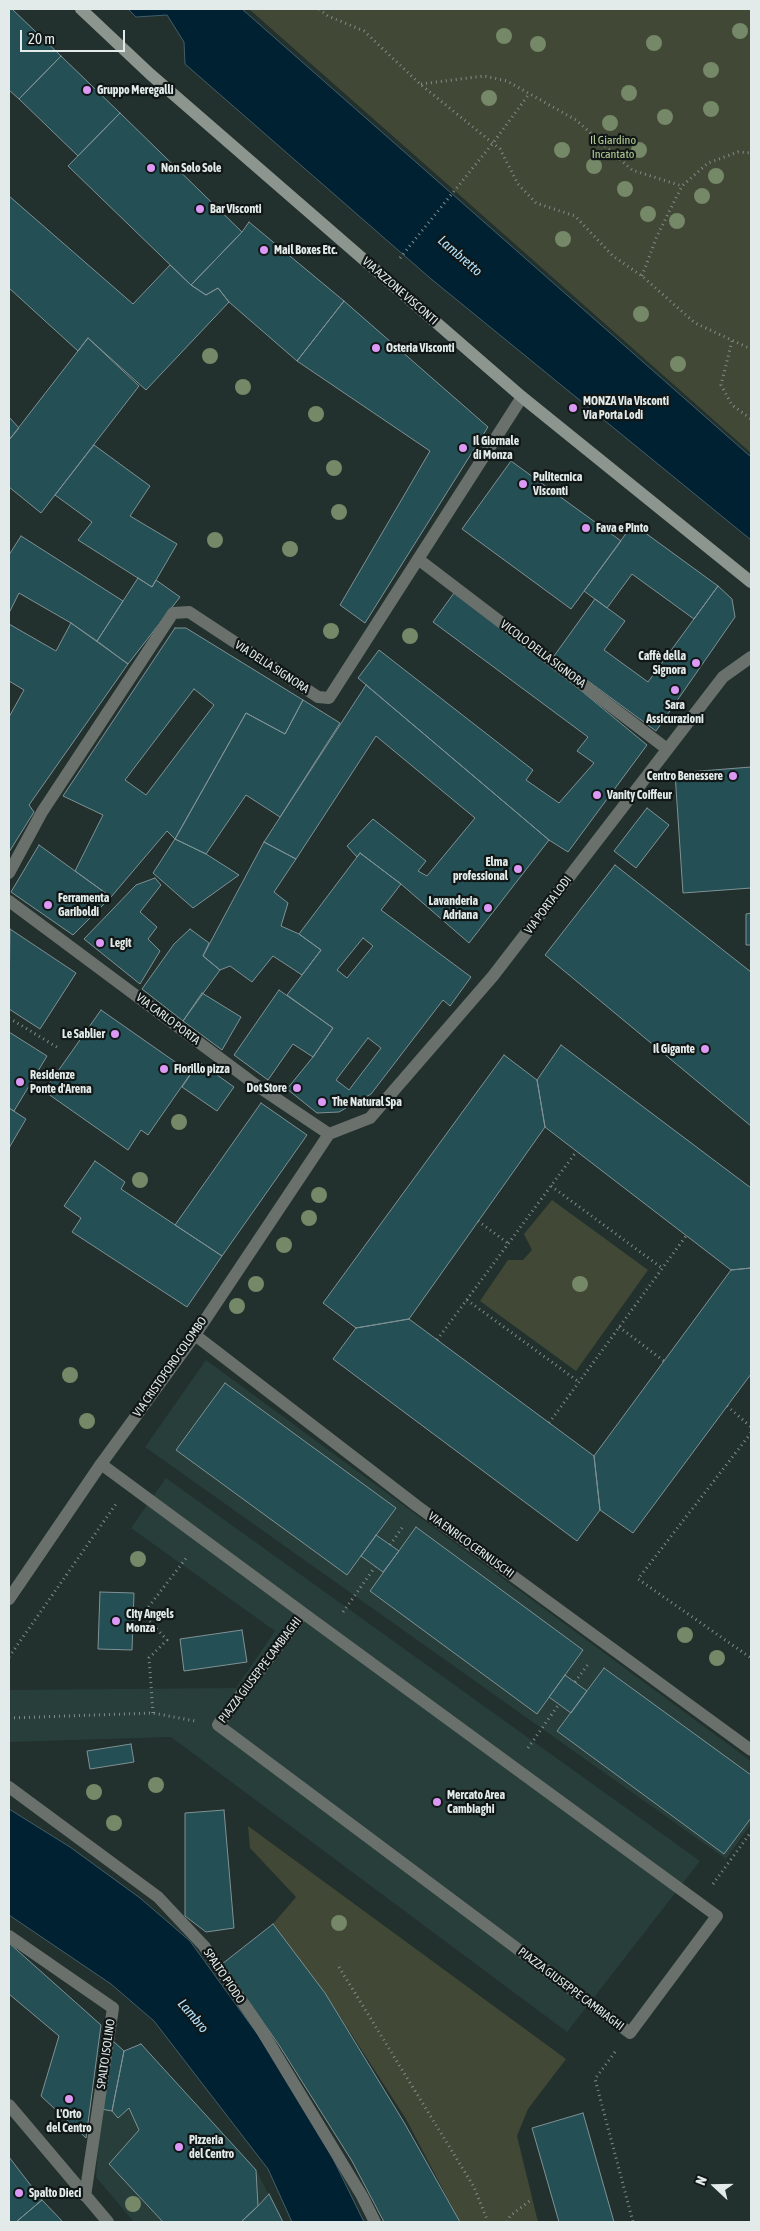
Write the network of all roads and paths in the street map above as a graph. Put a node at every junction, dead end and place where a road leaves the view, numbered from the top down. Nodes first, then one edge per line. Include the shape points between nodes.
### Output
1 (82, 9) edge
2 (319, 9) edge
3 (420, 84) junction
4 (529, 94) junction
5 (493, 143) junction
6 (751, 153) edge
7 (682, 186) junction
8 (403, 255) dead end
9 (642, 276) junction
10 (732, 341) junction
11 (751, 349) edge
12 (522, 397) junction
13 (751, 419) edge
14 (418, 559) junction
15 (751, 582) edge
16 (751, 658) edge
17 (668, 749) junction
18 (9, 873) edge
19 (9, 901) edge
20 (9, 1018) edge
21 (60, 1049) dead end
22 (329, 1134) junction
23 (576, 1152) dead end
24 (551, 1186) junction
25 (478, 1221) dead end
26 (686, 1236) dead end
27 (509, 1244) junction
28 (662, 1268) junction
29 (467, 1300) junction
30 (619, 1327) junction
31 (195, 1335) junction
32 (437, 1340) dead end
33 (664, 1361) dead end
34 (578, 1382) junction
35 (727, 1406) dead end
36 (549, 1422) dead end
37 (751, 1427) edge
38 (751, 1433) edge
39 (101, 1464) junction
40 (130, 1485) junction
41 (202, 1537) junction
42 (375, 1567) dead end
43 (9, 1598) edge
44 (303, 1613) junction
45 (329, 1631) junction
46 (9, 1657) edge
47 (751, 1658) edge
48 (559, 1704) dead end
49 (153, 1713) junction
50 (9, 1718) edge
51 (218, 1725) junction
52 (751, 1750) edge
53 (515, 1768) junction
54 (9, 1787) edge
55 (751, 1832) edge
56 (698, 1902) junction
57 (9, 1936) edge
58 (339, 1967) dead end
59 (630, 2033) junction
60 (9, 2105) edge
61 (85, 2196) junction
62 (532, 2200) dead end
63 (108, 2222) edge
64 (375, 2222) edge
65 (488, 2222) edge
66 (507, 2222) edge
67 (633, 2222) edge

1 - 12 main road, VIA AZZONE VISCONTI via 150,74
2 - 3 path via 364,31
3 - 4 path via 484,76 507,81
3 - 5 path
4 - 5 path
4 - 7 path via 576,120 632,170
5 - 8 path
5 - 9 path via 500,149 518,184 536,203 575,216 613,256
6 - 7 path via 738,152 708,163
7 - 9 path via 657,236
9 - 10 path via 695,324
10 - 11 path
10 - 13 path via 721,385 732,404
12 - 14 street, VIA DELLA SIGNORA
12 - 15 main road, VIA AZZONE VISCONTI
14 - 17 street, VICOLO DELLA SIGNORA
14 - 18 street, VIA DELLA SIGNORA via 328,698 318,697 189,612 173,614 42,812
16 - 17 street, VIA PORTA LODI via 723,677
17 - 22 street, VIA PORTA LODI via 493,976 370,1118
19 - 22 street, VIA CARLO PORTA via 250,1080
20 - 21 path
22 - 31 street, VIA CRISTOFORO COLOMBO
23 - 24 path
24 - 27 path
24 - 28 path
25 - 27 path
26 - 28 path
27 - 29 path
28 - 30 path
29 - 32 path
29 - 34 path
30 - 33 path
30 - 34 path
31 - 39 street, VIA CRISTOFORO COLOMBO
31 - 52 street, VIA ENRICO CERNUSCHI via 417,1506
34 - 36 path
35 - 37 path
38 - 47 path via 638,1579
39 - 40 street, PIAZZA GIUSEPPE CAMBIAGHI
39 - 43 street, VIA CRISTOFORO COLOMBO
40 - 41 street, PIAZZA GIUSEPPE CAMBIAGHI
40 - 46 path
41 - 44 street, PIAZZA GIUSEPPE CAMBIAGHI
41 - 49 path via 143,1614 168,1640 149,1658
42 - 45 path
44 - 45 street, PIAZZA GIUSEPPE CAMBIAGHI
44 - 51 street, PIAZZA GIUSEPPE CAMBIAGHI
45 - 53 street, PIAZZA GIUSEPPE CAMBIAGHI
48 - 53 path
49 - 50 path
49 - 51 path
51 - 59 street, PIAZZA GIUSEPPE CAMBIAGHI
53 - 56 street, PIAZZA GIUSEPPE CAMBIAGHI
54 - 64 street, SPALTO PIODO via 158,1897 204,1946 264,2035
55 - 56 path
56 - 59 street, PIAZZA GIUSEPPE CAMBIAGHI via 717,1916
57 - 61 street, SPALTO ISOLINO via 113,2008
58 - 65 path via 474,2187
59 - 67 path via 595,2079
60 - 61 street
61 - 63 street
62 - 66 path via 510,2216

